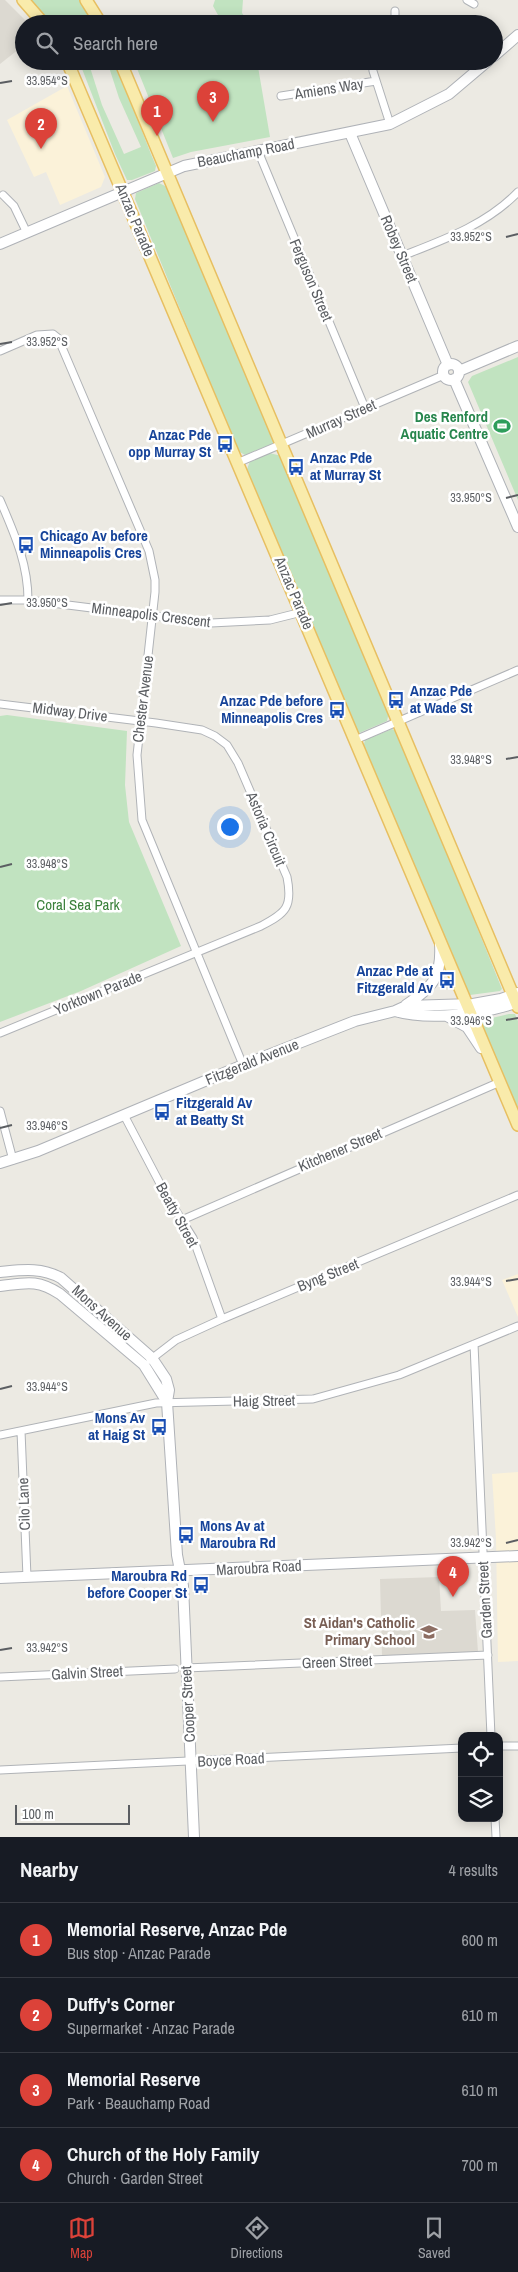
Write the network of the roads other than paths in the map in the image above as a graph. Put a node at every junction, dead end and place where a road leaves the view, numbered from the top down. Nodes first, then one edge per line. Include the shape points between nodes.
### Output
1 (23, 0) edge
2 (86, 0) edge
3 (467, 0) edge
4 (474, 4) dead end
5 (36, 15) edge
6 (95, 15) edge
7 (518, 35) edge
8 (503, 48) edge
9 (71, 70) edge
10 (124, 70) edge
11 (374, 70) edge
12 (477, 70) edge
13 (376, 81) junction
14 (281, 96) dead end
15 (390, 124) junction
16 (350, 133) junction
17 (258, 151) junction
18 (167, 173) junction
19 (124, 192) junction
20 (518, 192) edge
21 (3, 195) dead end
22 (27, 233) junction
23 (0, 244) edge
24 (402, 256) junction
25 (518, 346) edge
26 (0, 351) edge
27 (452, 375) junction
28 (366, 408) junction
29 (281, 445) junction
30 (237, 463) junction
31 (0, 500) edge
32 (518, 527) edge
33 (0, 600) edge
34 (28, 600) junction
35 (302, 612) junction
36 (153, 615) junction
37 (518, 670) edge
38 (0, 704) edge
39 (140, 721) junction
40 (398, 721) junction
41 (355, 740) junction
42 (440, 940) junction
43 (196, 952) junction
44 (517, 1000) edge
45 (406, 1006) junction
46 (468, 1009) junction
47 (395, 1011) junction
48 (443, 1014) junction
49 (0, 1033) edge
50 (243, 1065) junction
51 (498, 1077) junction
52 (0, 1111) edge
53 (124, 1115) junction
54 (518, 1125) edge
55 (13, 1160) junction
56 (0, 1164) edge
57 (518, 1195) edge
58 (182, 1220) junction
59 (0, 1272) edge
60 (0, 1286) edge
61 (222, 1319) junction
62 (518, 1326) edge
63 (474, 1344) junction
64 (148, 1361) junction
65 (167, 1402) junction
66 (21, 1431) junction
67 (0, 1435) edge
68 (518, 1556) edge
69 (483, 1558) junction
70 (182, 1572) junction
71 (27, 1577) junction
72 (0, 1578) edge
73 (488, 1655) junction
74 (174, 1668) dead end
75 (186, 1668) junction
76 (0, 1677) edge
77 (491, 1732) edge
78 (518, 1746) edge
79 (503, 1747) edge
80 (458, 1748) edge
81 (191, 1762) junction
82 (0, 1770) edge
83 (495, 1822) edge
84 (194, 1837) edge
85 (496, 1837) edge

1 - 5 main road
2 - 6 main road
3 - 4 street
7 - 8 street
9 - 19 main road, Anzac Parade
10 - 18 main road
11 - 13 street
12 - 15 street, Beauchamp Road via 448,94
13 - 14 street, Amiens Way
13 - 15 street
15 - 16 street, Beauchamp Road
16 - 17 street, Beauchamp Road
16 - 24 street, Robey Street
17 - 18 street, Beauchamp Road via 199,162
17 - 28 street, Ferguson Street
18 - 19 street, Beauchamp Road
18 - 29 main road
19 - 22 street, Beauchamp Road
19 - 30 main road, Anzac Parade
20 - 24 street via 481,222
21 - 22 street via 14,206
22 - 23 street, Beauchamp Road
24 - 27 street, Robey Street via 448,365 444,368
25 - 27 street
26 - 36 street, Chester Avenue via 37,335 53,334 61,342 150,551 155,580
27 - 28 street, Murray Street
27 - 32 street
28 - 29 street, Murray Street
29 - 30 street, Murray Street
29 - 40 main road
30 - 35 main road, Anzac Parade
31 - 34 street via 22,552 28,579
33 - 34 street, Minneapolis Crescent
34 - 36 street, Minneapolis Crescent
35 - 36 street, Minneapolis Crescent via 243,623 211,623
35 - 41 main road, Anzac Parade
36 - 39 street, Chester Avenue
37 - 40 street
38 - 39 street, Midway Drive
39 - 43 street, Chester Avenue via 136,755 142,820
39 - 43 street, Astoria Circuit via 202,730 227,746 238,763 287,877 289,897 282,915
40 - 41 street
40 - 44 main road
41 - 42 main road, Anzac Parade
42 - 45 street via 441,962 435,982
42 - 46 main road, Anzac Parade
43 - 49 street, Yorktown Parade
43 - 50 street, Chester Avenue
44 - 46 street, Fitzgerald Avenue via 501,999
45 - 46 street, Fitzgerald Avenue
45 - 47 street, Fitzgerald Avenue
46 - 48 street, Fitzgerald Avenue
46 - 51 main road, Anzac Parade
47 - 48 street, Fitzgerald Avenue
47 - 50 street, Fitzgerald Avenue via 355,1021
48 - 51 street via 470,1030
50 - 53 street, Fitzgerald Avenue
51 - 54 main road, Anzac Parade
51 - 58 street, Kitchener Street
52 - 55 street
53 - 55 street, Fitzgerald Avenue
53 - 58 street, Beatty Street
55 - 56 street, Fitzgerald Avenue
57 - 61 street, Byng Street
58 - 61 street, Beatty Street via 192,1238
59 - 64 street, Mons Avenue via 34,1269 61,1278
60 - 64 street, Mons Avenue via 46,1285
61 - 64 street, Byng Street via 176,1340
62 - 63 street, Haig Street
63 - 65 street, Haig Street via 399,1375 313,1399
63 - 69 street, Garden Street
64 - 65 street, Mons Avenue via 166,1379 169,1390
65 - 66 street, Haig Street
65 - 70 street, Mons Avenue via 177,1555
66 - 67 street, Haig Street
66 - 71 street, Cilo Lane
68 - 69 street, Maroubra Road
69 - 70 street, Maroubra Road
69 - 73 street, Garden Street
70 - 71 street, Maroubra Road
70 - 75 street, Cooper Street
71 - 72 street, Maroubra Road
73 - 75 street, Green Street
73 - 77 street, Garden Street
74 - 76 street, Galvin Street
75 - 81 street, Cooper Street
78 - 79 street
80 - 81 street, Boyce Road
81 - 82 street, Boyce Road
81 - 84 street, Cooper Street
83 - 85 street

